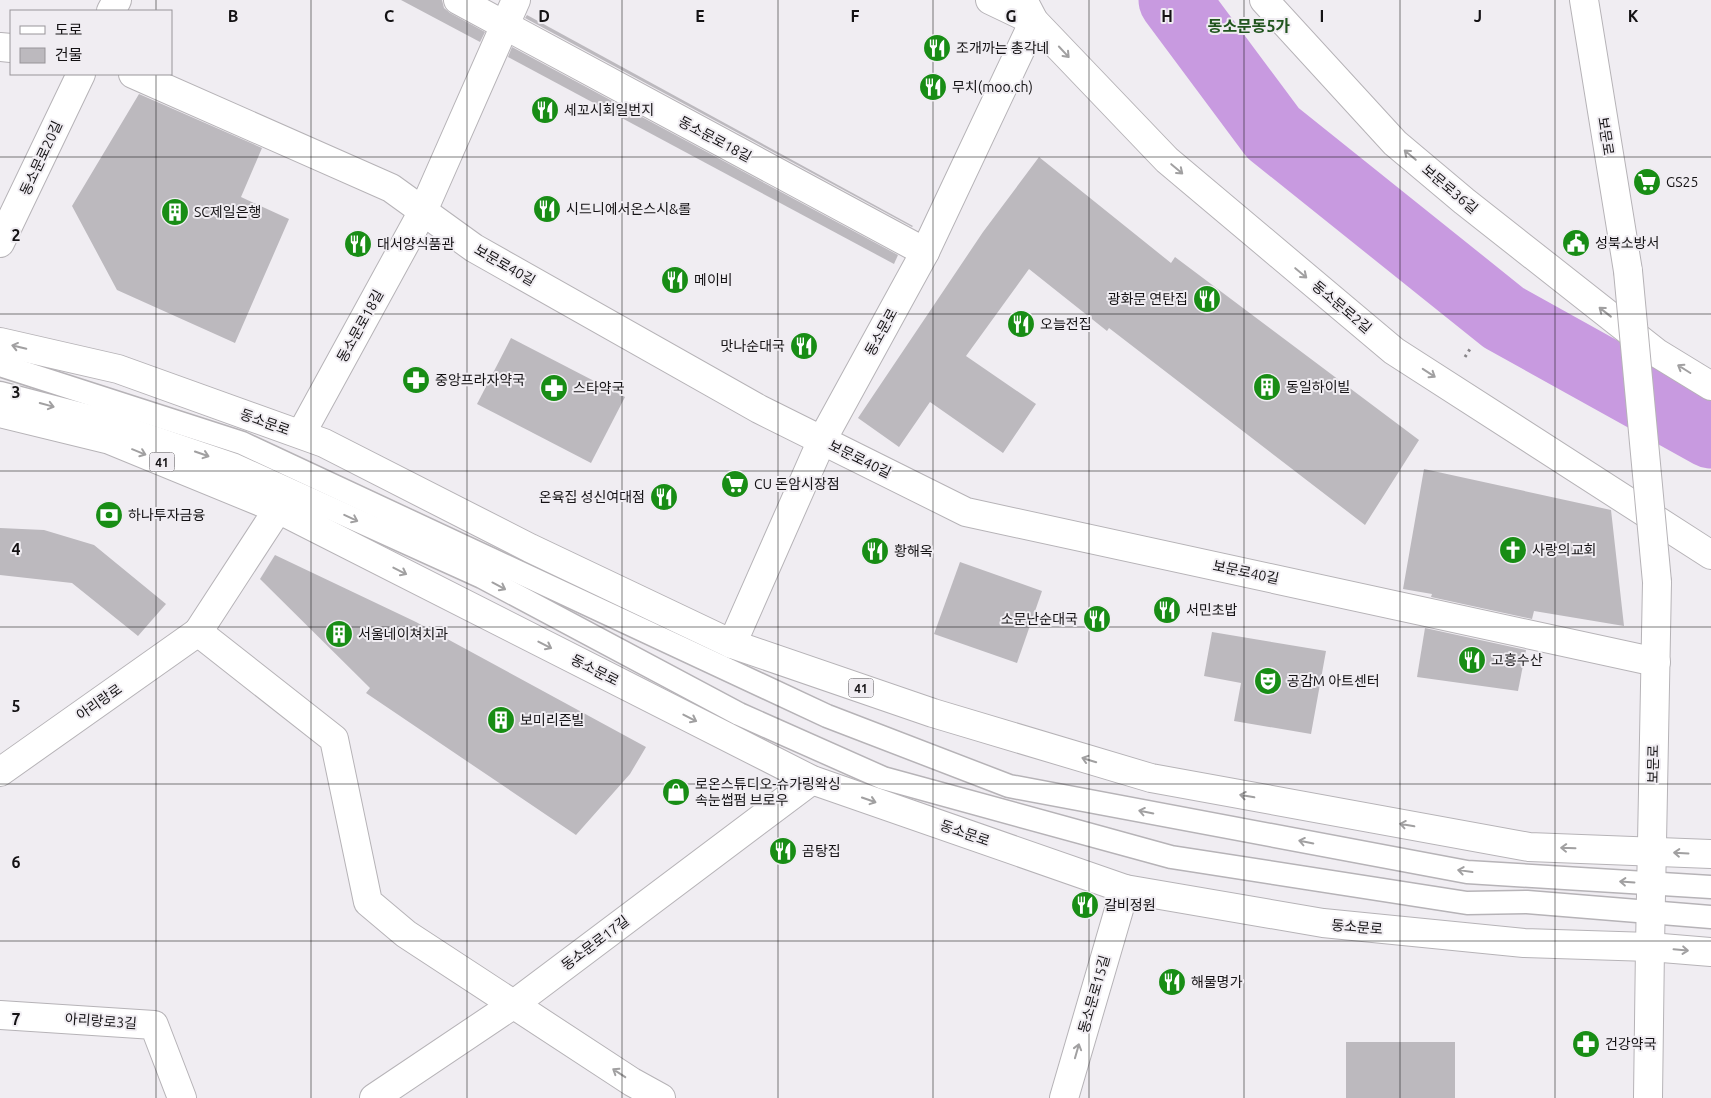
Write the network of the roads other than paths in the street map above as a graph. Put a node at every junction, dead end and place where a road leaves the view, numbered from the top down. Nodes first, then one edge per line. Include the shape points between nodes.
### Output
1 (458, 0) edge
2 (516, 0) edge
3 (990, 0) edge
4 (1264, 0) edge
5 (1584, 0) edge
6 (1029, 10) edge
7 (505, 26) junction
8 (81, 75) edge
9 (135, 75) edge
10 (423, 211) junction
11 (0, 243) edge
12 (925, 252) junction
13 (0, 342) edge
14 (0, 365) edge
15 (1711, 386) edge
16 (0, 393) edge
17 (0, 413) edge
18 (301, 434) junction
19 (822, 440) junction
20 (278, 509) junction
21 (1711, 555) edge
22 (198, 632) junction
23 (732, 644) junction
24 (1656, 662) junction
25 (0, 772) edge
26 (812, 780) junction
27 (1651, 852) junction
28 (1711, 854) edge
29 (1651, 884) junction
30 (1711, 886) edge
31 (1125, 889) junction
32 (1651, 913) junction
33 (1711, 918) edge
34 (1650, 947) junction
35 (1711, 952) edge
36 (514, 1004) junction
37 (0, 1015) edge
38 (182, 1098) edge
39 (374, 1098) edge
40 (661, 1098) edge
41 (1064, 1098) edge
42 (1648, 1098) edge

1 - 7 street, 동소문로18길
2 - 7 street, 동소문로18길
3 - 6 street
15 -> 4 street, 보문로36길 via 1657,353 1395,143
5 - 24 street, 보문로, bridge via 1628,271 1657,582
6 - 12 street, 동소문로
6 -> 21 street, 동소문로2길 via 1166,160 1394,351
7 - 10 street, 동소문로18길
7 - 12 street, 동소문로18길
8 - 11 street, 동소문로20길
9 - 10 street, 보문로40길 via 391,188
10 - 18 street, 동소문로18길
10 - 19 street, 보문로40길 via 474,248 759,410
12 - 19 street, 동소문로
18 -> 13 street, 동소문로 / 41 via 118,369
29 -> 14 lane via 1467,872 1009,786 827,716 242,443
16 -> 32 lane via 100,419 236,465 482,577 739,714 883,778 1171,857 1468,903 1527,902
17 -> 20 street, 동소문로 / 41 via 110,440
18 - 23 street, 동소문로 / 41
19 - 23 street, 동소문로
19 - 24 street, 보문로40길 via 966,512
20 - 22 street
20 -> 26 street, 동소문로 / 41
22 - 25 street, 아리랑로
22 - 36 street via 334,739 368,902 406,934
27 -> 23 street, 동소문로 / 41 via 1529,847 1151,778 933,713
24 - 27 street, 보문로
26 -> 31 street, 동소문로 / 41
26 - 36 street, 동소문로17길
28 -> 27 street, 동소문로 / 41
27 - 29 street, 보문로
29 - 30 lane
29 - 32 street, 보문로
31 - 34 street, 동소문로 / 41 via 1323,924 1524,943
41 -> 31 street, 동소문로15길
32 - 33 lane
32 - 34 street, 보문로
34 -> 35 street, 동소문로 / 41
34 - 42 street, 보문로
36 - 39 street, 동소문로17길
40 -> 36 street
37 - 38 street, 아리랑로3길 via 154,1025

